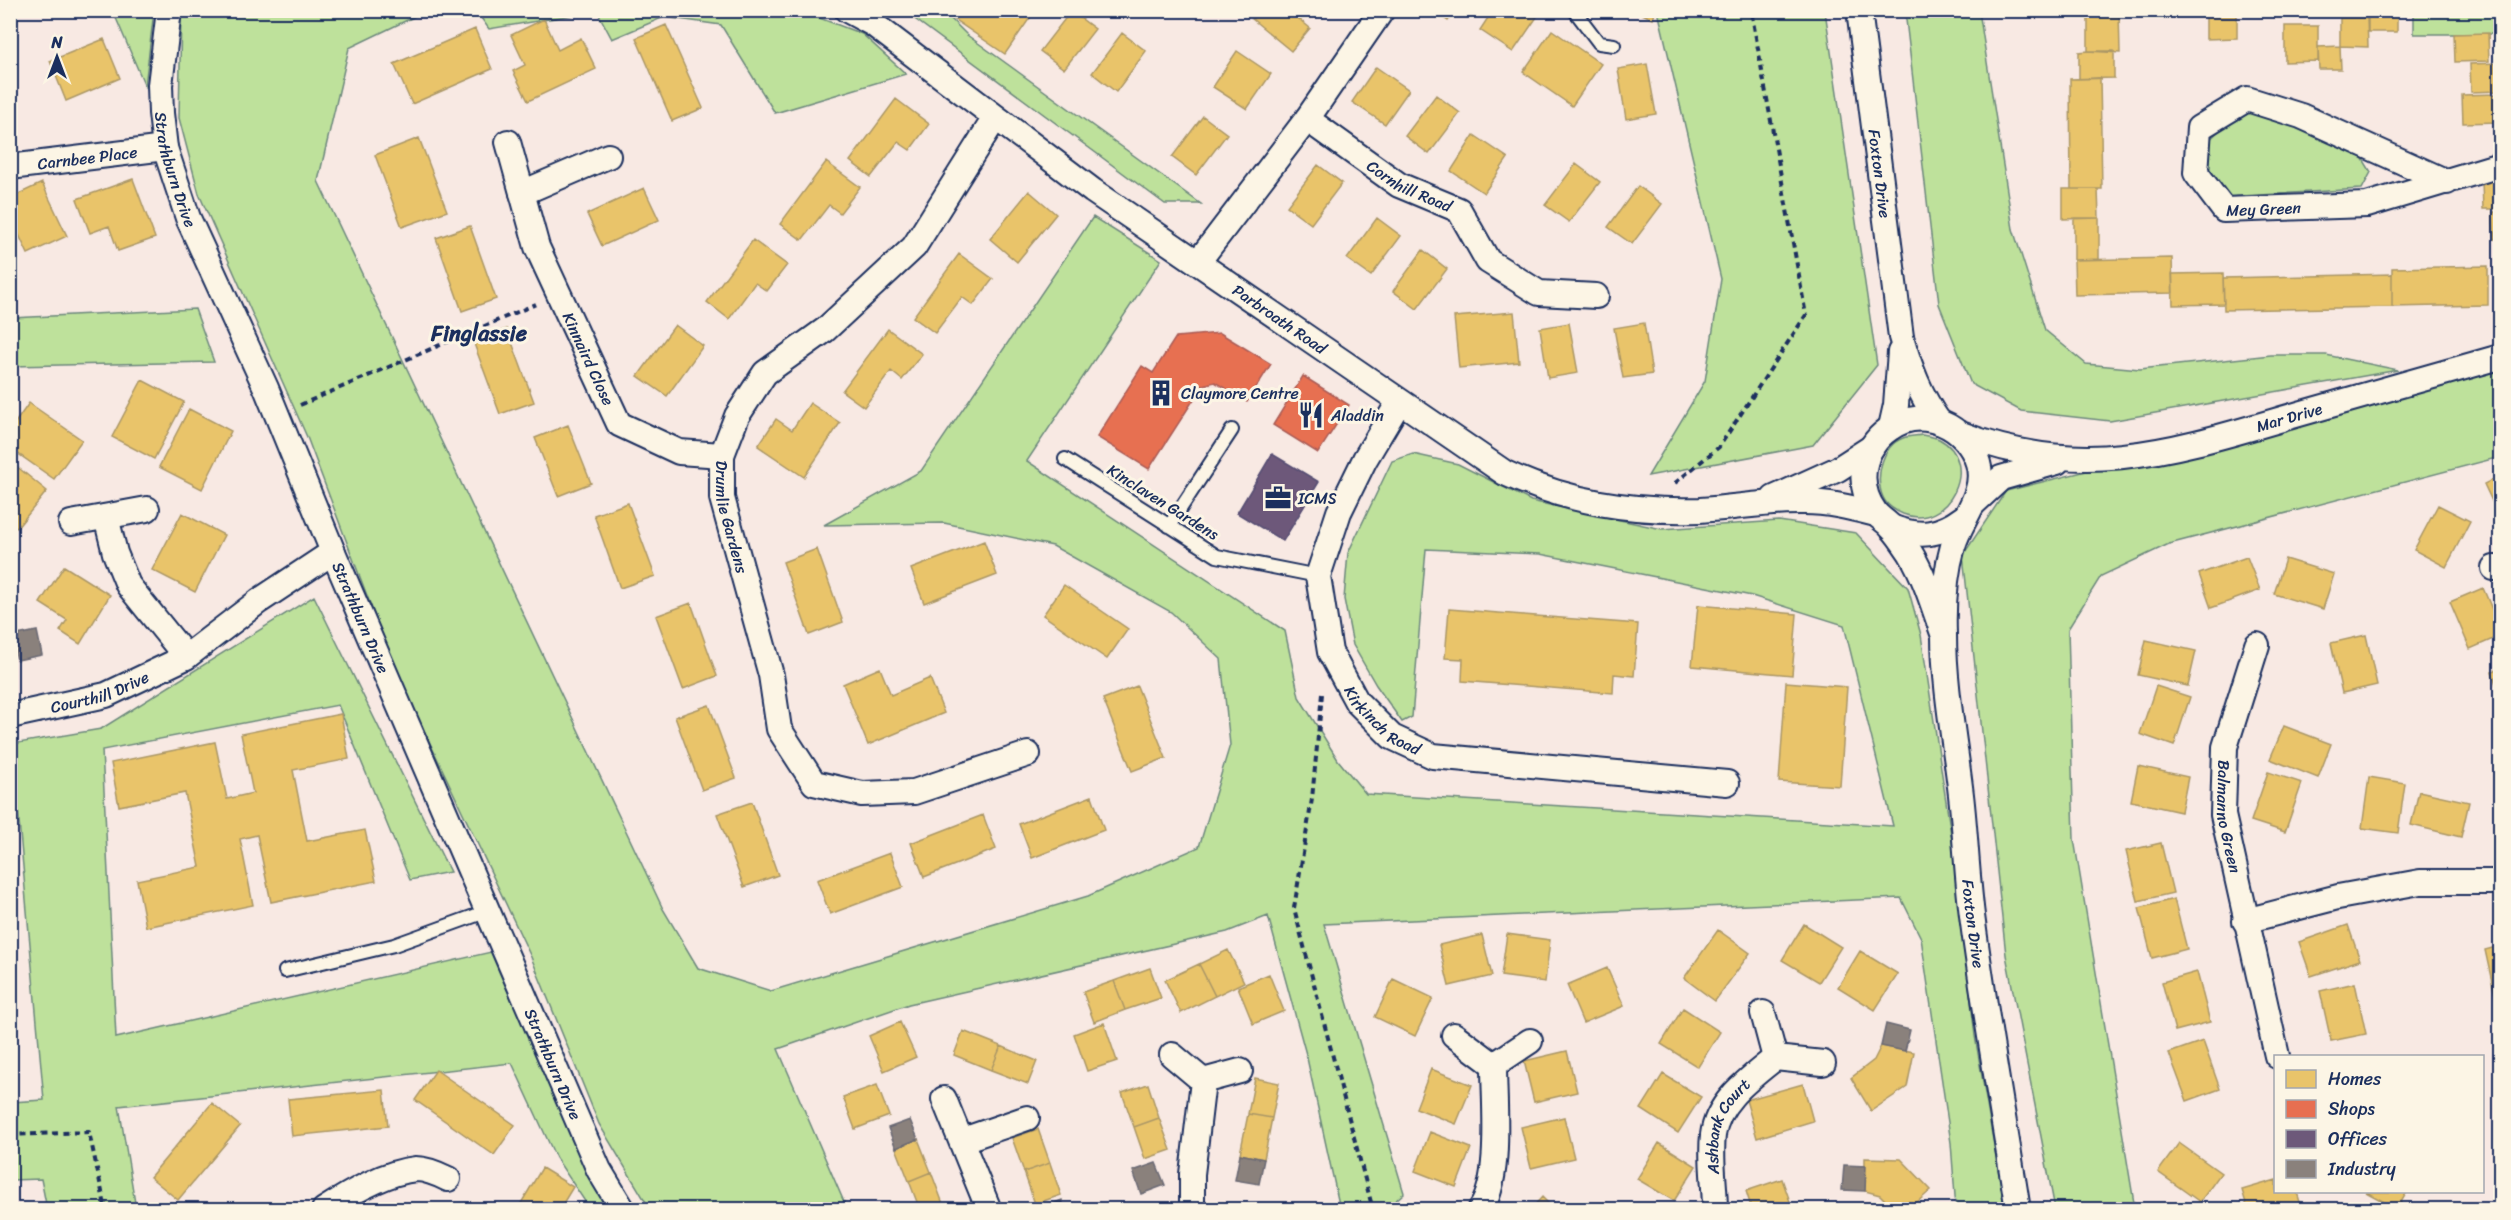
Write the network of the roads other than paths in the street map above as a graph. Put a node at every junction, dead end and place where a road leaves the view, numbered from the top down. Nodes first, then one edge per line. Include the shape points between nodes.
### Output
1 (169, 10) edge
2 (847, 10) edge
3 (1382, 10) edge
4 (1574, 10) edge
5 (1859, 10) edge
6 (1614, 45) dead end
7 (995, 118) junction
8 (1307, 119) junction
9 (508, 142) dead end
10 (165, 148) junction
11 (608, 156) dead end
12 (2500, 165) edge
13 (10, 167) edge
14 (2447, 182) junction
15 (522, 193) junction
16 (1198, 262) junction
17 (1596, 296) dead end
18 (1901, 337) junction
19 (2500, 357) edge
20 (1399, 402) junction
21 (1939, 422) junction
22 (1891, 427) junction
23 (1232, 430) dead end
24 (1961, 434) junction
25 (1872, 447) junction
26 (722, 455) junction
27 (1065, 459) dead end
28 (2074, 459) junction
29 (1758, 504) junction
30 (147, 509) dead end
31 (1968, 511) junction
32 (106, 517) junction
33 (1884, 521) junction
34 (71, 523) dead end
35 (1169, 526) junction
36 (333, 552) junction
37 (1318, 576) junction
38 (1944, 636) junction
39 (2257, 645) dead end
40 (186, 657) junction
41 (10, 716) edge
42 (1028, 754) dead end
43 (1727, 783) dead end
44 (2500, 882) edge
45 (488, 911) junction
46 (2245, 921) junction
47 (285, 971) dead end
48 (1763, 1013) dead end
49 (1454, 1035) dead end
50 (1530, 1041) dead end
51 (1172, 1055) dead end
52 (2277, 1055) edge
53 (1775, 1058) junction
54 (1823, 1063) dead end
55 (1494, 1065) junction
56 (1240, 1071) dead end
57 (1203, 1081) junction
58 (944, 1099) dead end
59 (1027, 1118) dead end
60 (963, 1140) junction
61 (448, 1179) dead end
62 (324, 1209) edge
63 (623, 1209) edge
64 (989, 1209) edge
65 (1192, 1209) edge
66 (1480, 1209) edge
67 (1715, 1209) edge
68 (2018, 1209) edge

1 - 10 street, Strathburn Drive via 160,85
2 - 7 street, Parbroath Road via 873,24
3 - 8 street
4 - 6 lane via 1599,43
5 - 18 street, Foxton Drive
7 - 16 street, Parbroath Road
7 - 26 street, Drumlie Gardens via 914,247 825,330 765,373 736,416
8 - 16 street
8 - 17 street, Cornhill Road via 1399,185 1459,210 1488,261 1539,293
9 - 15 street, Kinnaird Close
10 - 13 street, Carnbee Place
10 - 36 street, Strathburn Drive via 188,218 277,415
11 - 15 street
12 - 14 street, Mey Green
14 - 14 street, Mey Green via 2367,205 2224,210 2196,173 2199,128 2247,99 2301,116
15 - 26 street, Kinnaird Close via 537,247 619,424 679,452
16 - 20 street, Parbroath Road
18 - 21 street, Foxton Drive via 1913,377
18 - 22 street, Foxton Drive
19 - 28 street, Mar Drive via 2176,449
20 - 29 street, Parbroath Road via 1471,452 1539,489 1585,502 1641,510 1701,510
20 - 37 street, Kirkinch Road via 1339,512
21 - 22 street, Foxton Drive via 1910,419
21 - 24 street, Foxton Drive
22 - 25 street, Foxton Drive
23 - 35 lane
24 - 28 street, Mar Drive via 2012,450
24 - 31 street, Foxton Drive via 1973,449 1979,467 1979,485
25 - 29 street, Parbroath Road via 1838,470
25 - 33 street, Foxton Drive via 1862,477 1866,497
26 - 42 street, Drumlie Gardens via 722,498 771,675 779,729 814,783 862,794 914,792
27 - 35 lane, Kinclaven Gardens
28 - 31 street, Mar Drive via 2001,478
29 - 33 street, Parbroath Road via 1804,501 1839,505
30 - 32 street
31 - 33 street via 1948,529 1930,535 1910,534
31 - 38 street, Foxton Drive via 1952,547 1945,589
32 - 34 street
32 - 40 street via 128,585
33 - 38 street, Foxton Drive via 1912,555
35 - 37 lane, Kinclaven Gardens via 1217,556
36 - 40 street, Courthill Drive via 259,601
36 - 45 street, Strathburn Drive
37 - 43 street, Kirkinch Road via 1330,652 1358,702 1392,737 1433,756
38 - 68 street, Foxton Drive via 1972,921
39 - 46 street, Balmanno Green via 2225,759 2223,815
40 - 41 street, Courthill Drive via 106,695
44 - 46 street via 2420,882 2338,897
45 - 47 lane via 394,945
45 - 63 street, Strathburn Drive via 599,1170
46 - 52 street, Balmanno Green
48 - 53 street
49 - 55 street
50 - 55 street
51 - 57 street
53 - 54 street
53 - 67 street, Ashbank Court via 1737,1090 1723,1109 1713,1134
55 - 66 street via 1495,1159 1487,1200
56 - 57 street
57 - 65 street
58 - 60 street
59 - 60 street
60 - 64 street
61 - 62 street via 418,1169 400,1172

